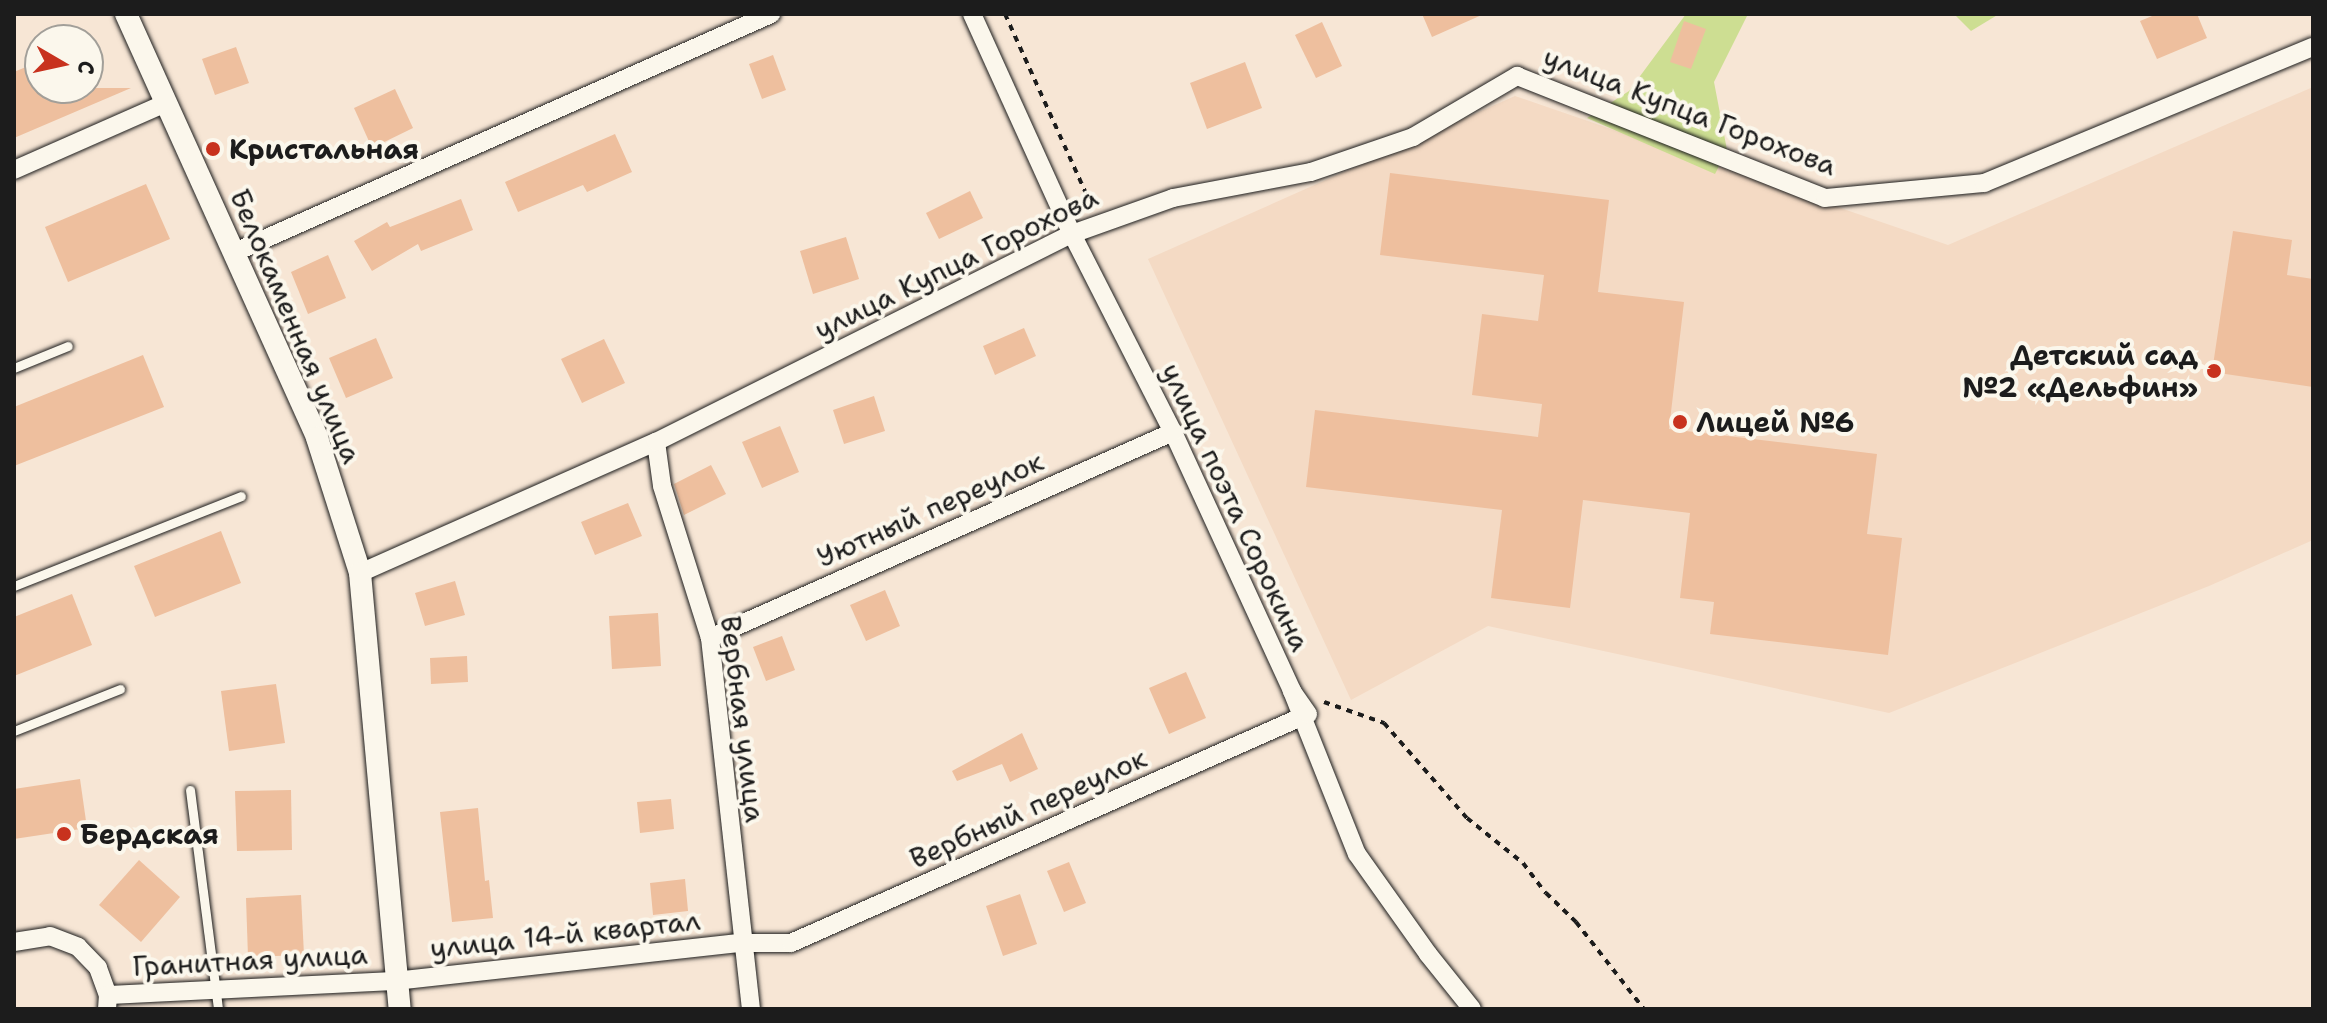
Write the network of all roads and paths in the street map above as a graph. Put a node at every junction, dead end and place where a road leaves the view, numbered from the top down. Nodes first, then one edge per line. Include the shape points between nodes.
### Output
1 (126, 14) edge
2 (771, 14) edge
3 (972, 14) edge
4 (1005, 14) edge
5 (2313, 47) edge
6 (166, 103) junction
7 (14, 170) edge
8 (1100, 223) junction
9 (1072, 234) junction
10 (233, 253) junction
11 (68, 346) dead end
12 (14, 368) edge
13 (1173, 432) junction
14 (656, 442) junction
15 (241, 496) dead end
16 (360, 573) junction
17 (14, 586) edge
18 (710, 638) junction
19 (120, 689) dead end
20 (1292, 691) junction
21 (14, 731) edge
22 (190, 790) dead end
23 (14, 942) edge
24 (741, 943) junction
25 (395, 981) junction
26 (217, 1000) edge
27 (108, 1002) edge
28 (400, 1009) edge
29 (751, 1009) edge
30 (1472, 1009) edge
31 (1644, 1009) edge

1 - 6 street, Белокаменная улица
2 - 10 street
3 - 9 street, улица поэта Сорокина
4 - 8 path
5 - 8 street, улица Купца Горохова via 1984,183 1825,198 1517,76 1413,137 1311,172 1173,198
6 - 7 street
6 - 10 street, Белокаменная улица
8 - 9 street, улица Купца Горохова
9 - 13 street, улица поэта Сорокина
9 - 14 street, улица Купца Горохова
10 - 16 street, Белокаменная улица via 317,438
11 - 12 lane
13 - 18 street, Уютный переулок
13 - 20 street, улица поэта Сорокина
14 - 16 street, улица Купца Горохова
14 - 18 street, Вербная улица via 662,486
15 - 17 lane
16 - 25 street, Белокаменная улица
18 - 24 street, Вербная улица
19 - 21 lane
20 - 24 street, Вербный переулок via 1308,714 791,943
20 - 30 street, улица поэта Сорокина via 1357,854
20 - 31 path via 1384,723 1467,818 1523,863
22 - 26 lane
23 - 27 street, Гранитная улица via 50,936 78,947 98,968
24 - 25 street, улица 14-й квартал
24 - 29 street, Вербная улица
25 - 26 street, Гранитная улица
25 - 28 street, Белокаменная улица
26 - 27 street, Гранитная улица

